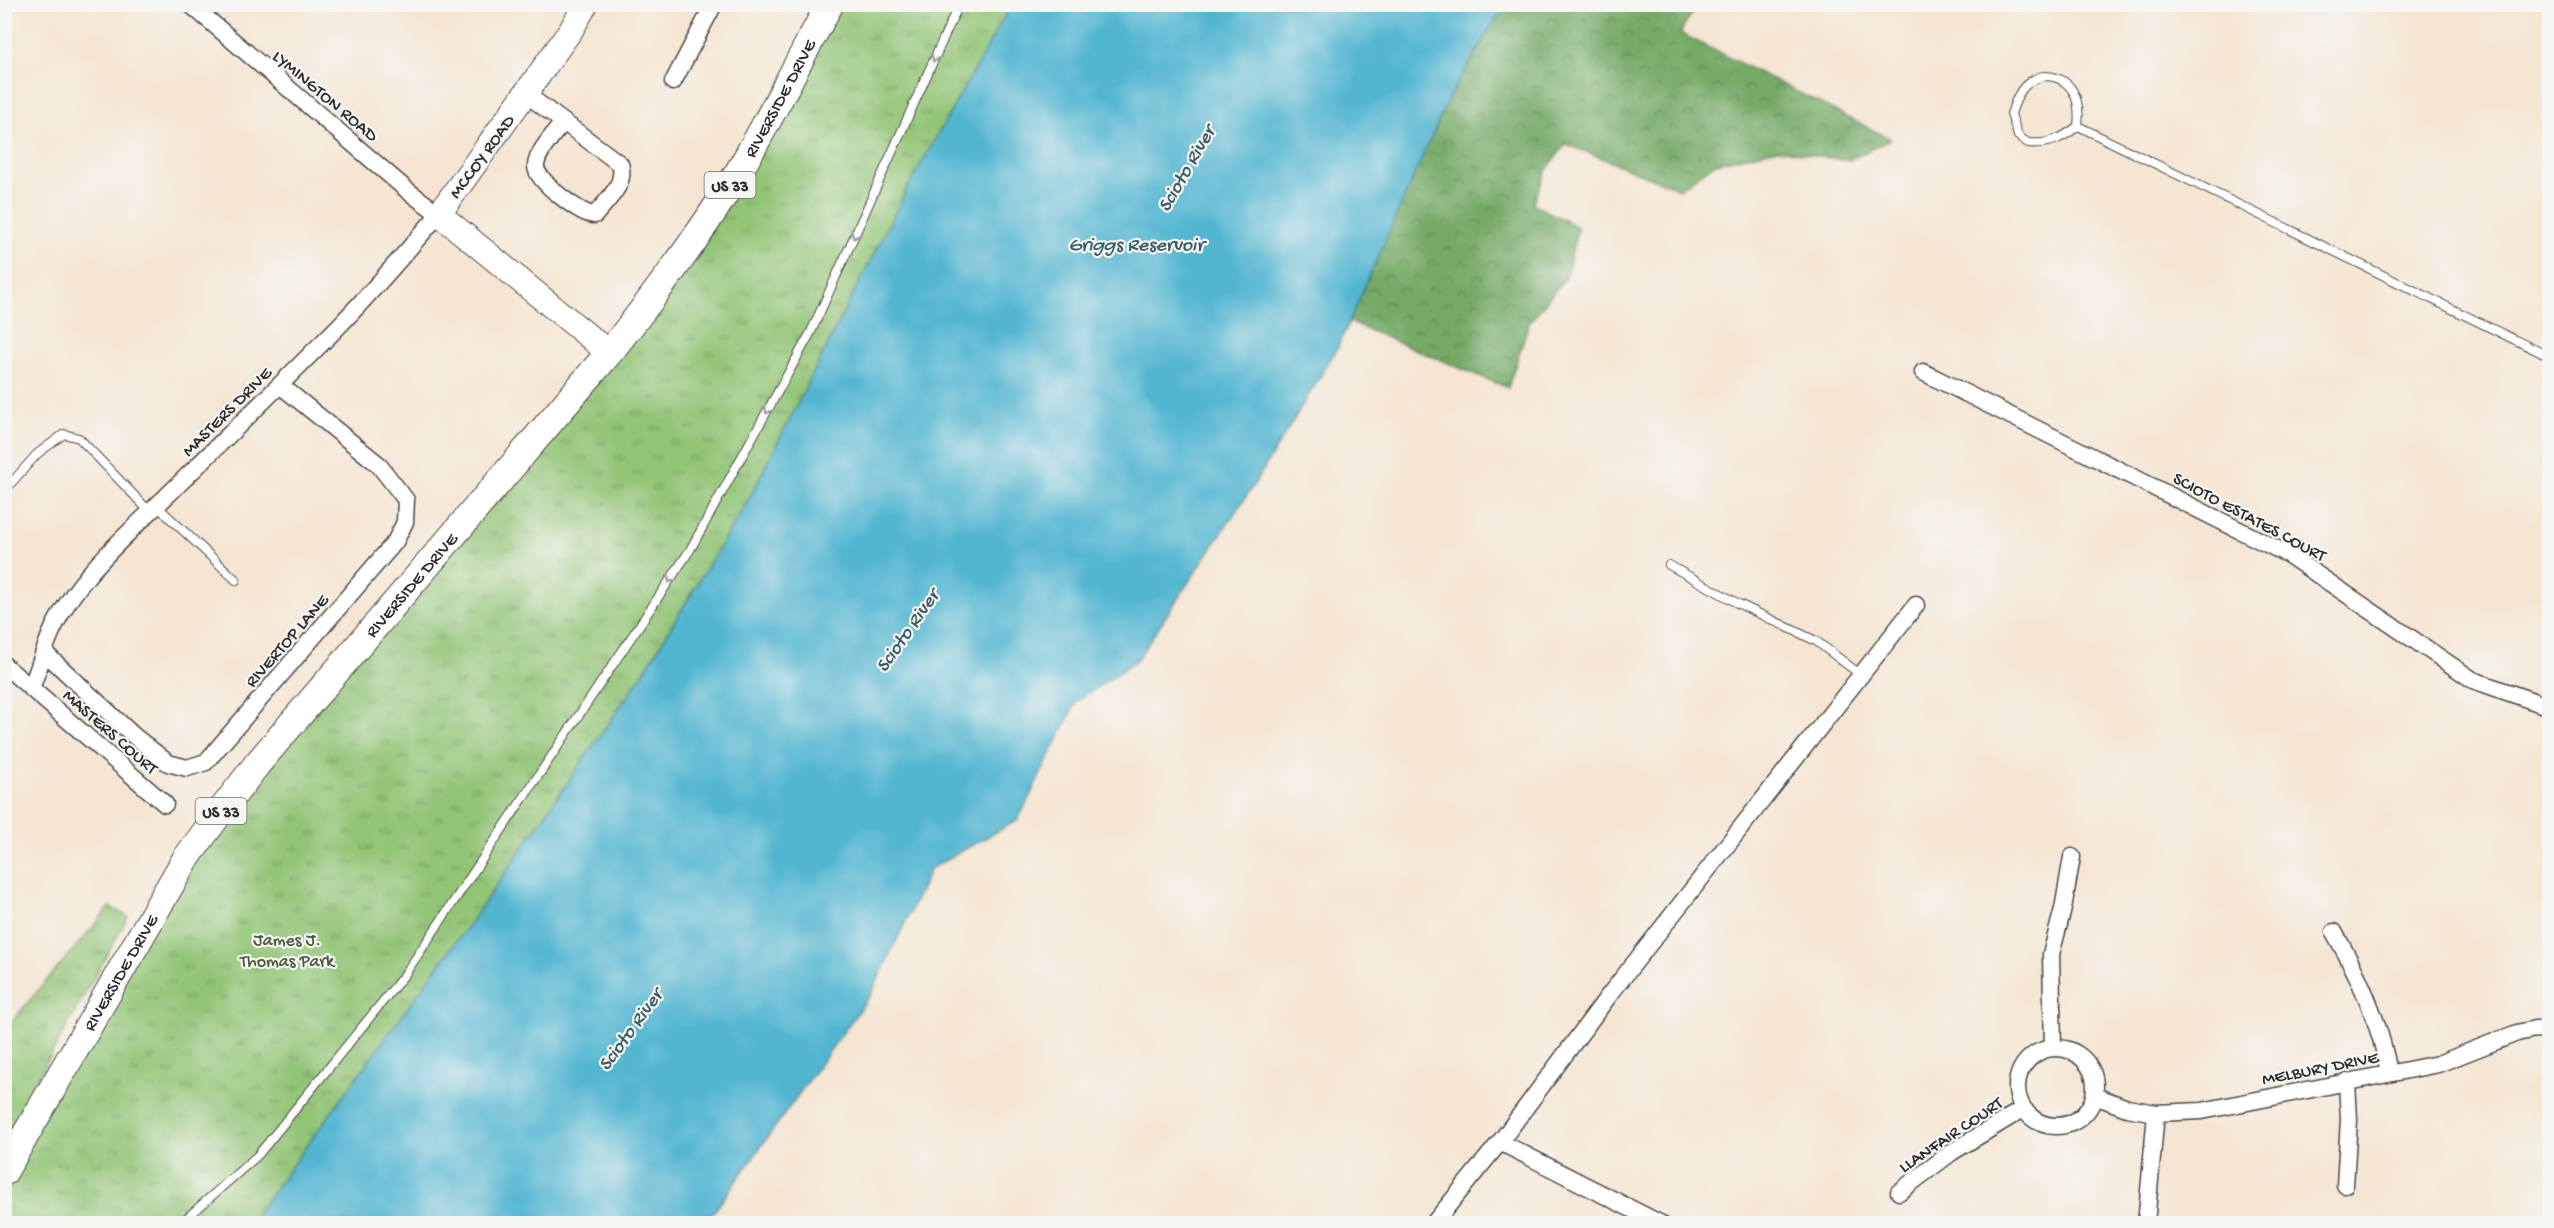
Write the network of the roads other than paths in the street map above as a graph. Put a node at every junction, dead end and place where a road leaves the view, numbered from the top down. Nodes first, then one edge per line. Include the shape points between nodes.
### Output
1 (190, 4) edge
2 (586, 4) edge
3 (714, 4) edge
4 (830, 4) edge
5 (959, 4) edge
6 (673, 82) dead end
7 (526, 94) junction
8 (563, 122) junction
9 (2078, 126) junction
10 (439, 214) junction
11 (609, 353) junction
12 (2550, 357) edge
13 (1923, 372) dead end
14 (280, 385) junction
15 (4, 491) edge
16 (154, 510) junction
17 (1669, 565) dead end
18 (236, 580) dead end
19 (1916, 605) dead end
20 (46, 647) junction
21 (4, 665) edge
22 (1861, 675) junction
23 (32, 686) junction
24 (2550, 707) edge
25 (165, 804) dead end
26 (2072, 857) dead end
27 (2334, 932) dead end
28 (2550, 1030) edge
29 (2053, 1047) junction
30 (2389, 1073) junction
31 (2347, 1081) junction
32 (2095, 1096) junction
33 (2023, 1109) junction
34 (2156, 1113) junction
35 (1500, 1142) junction
36 (4, 1172) edge
37 (2345, 1185) dead end
38 (1899, 1192) dead end
39 (180, 1224) edge
40 (1433, 1224) edge
41 (1661, 1224) edge
42 (2146, 1224) edge

1 - 10 street, LYMINGTON ROAD
2 - 7 main road, MCCOY ROAD
3 - 6 street
4 - 11 main road, RIVERSIDE DRIVE / US 33 via 742,166 705,224
5 -> 39 lane via 811,332 690,550 405,974 258,1155
7 - 8 street
7 - 10 main road, MCCOY ROAD
8 - 8 street via 620,164 623,172 595,215 577,208 536,172 536,163
9 - 9 lane via 2079,101 2074,91 2055,76 2030,79 2011,114 2018,136 2028,143 2051,142
9 - 12 lane
10 - 11 main road, MCCOY ROAD
10 - 14 street, MASTERS DRIVE via 329,337
11 - 36 main road, RIVERSIDE DRIVE / US 33 via 218,815 185,861
13 - 24 street, SCIOTO ESTATES COURT via 2288,554 2473,680
14 - 16 street, MASTERS DRIVE
14 - 20 street, RIVERTOP LANE via 378,464 406,500 405,522 395,542 206,762 187,768 168,763 134,736
15 - 16 lane via 37,454 64,434 79,438
16 - 18 lane
16 - 20 street, MASTERS DRIVE via 97,567 68,603
17 - 22 lane via 1816,641
19 - 22 street
20 - 23 street
21 - 23 street, MASTERS COURT
22 - 35 street via 1610,994
23 - 25 street, MASTERS COURT
26 - 29 street via 2051,954
27 - 30 street via 2355,967 2383,1036
28 - 30 street, MELBURY DRIVE via 2517,1033 2438,1064
29 - 32 street via 2071,1051 2086,1062 2094,1078
29 - 33 street via 2032,1056 2018,1075 2016,1086
30 - 31 street, MELBURY DRIVE
31 - 34 street, MELBURY DRIVE via 2202,1111
31 - 37 street
32 - 33 street via 2083,1116 2063,1126 2040,1124
32 - 34 street, MELBURY DRIVE
33 - 38 street, LLANFAIR COURT via 1952,1152
34 - 42 street
35 - 40 street
35 - 41 street

